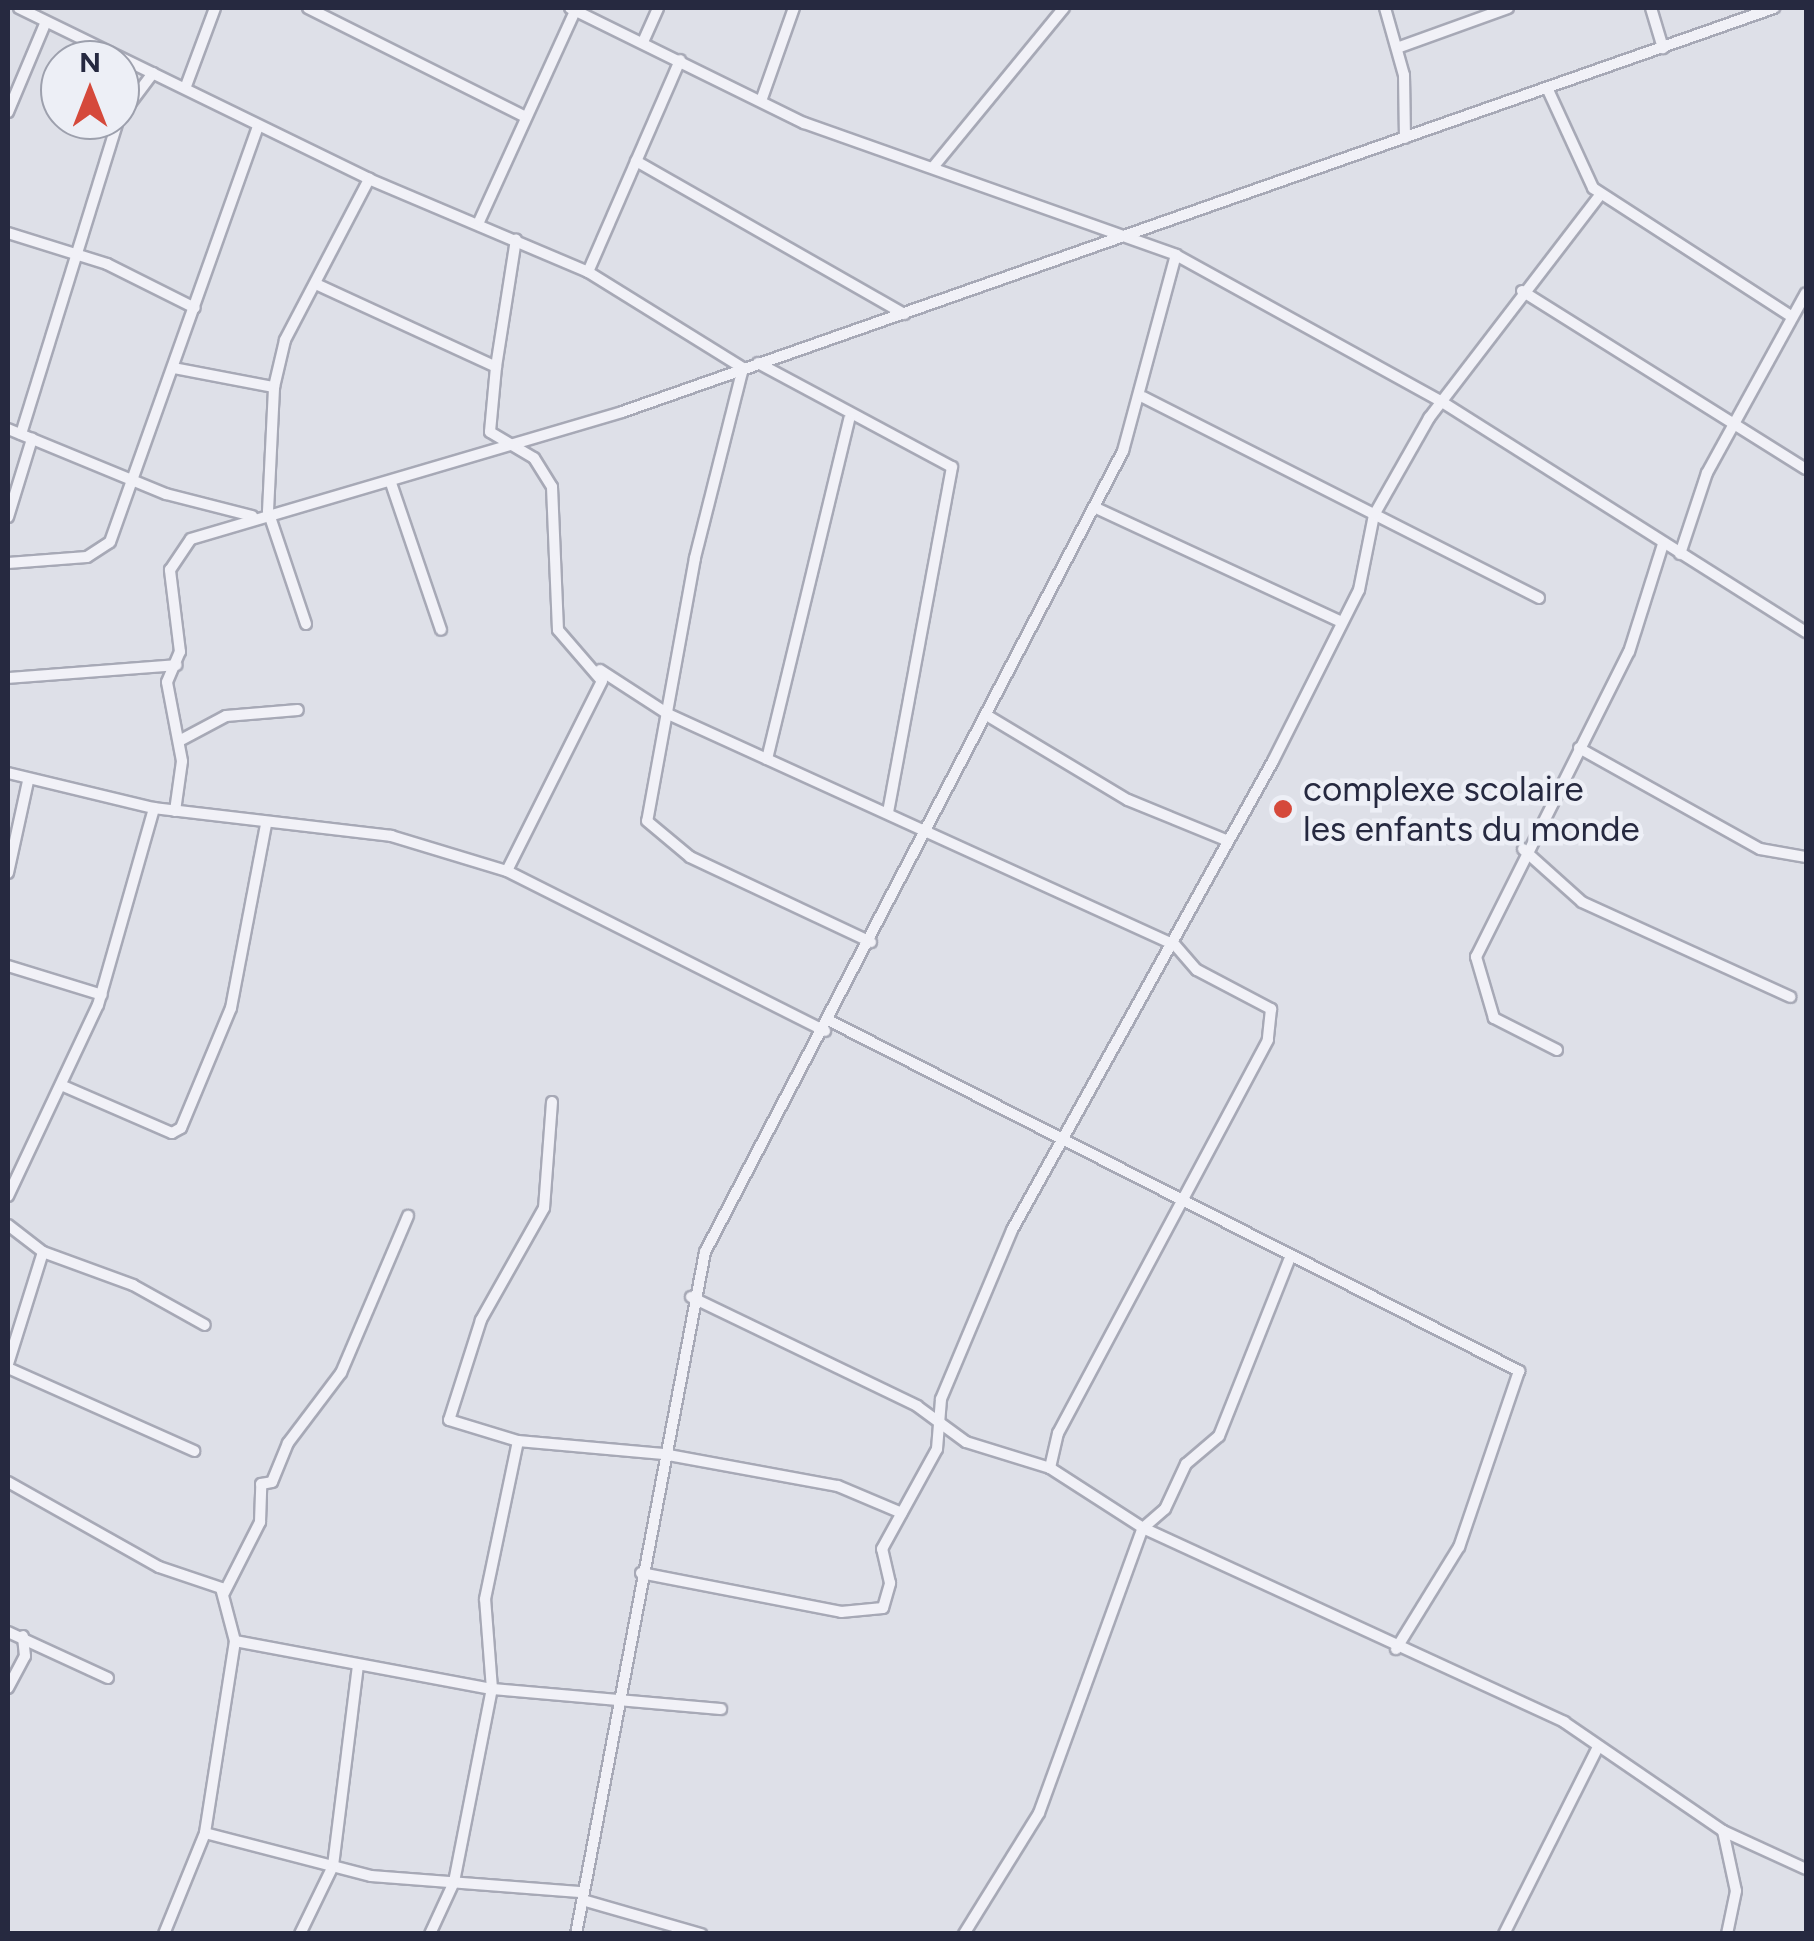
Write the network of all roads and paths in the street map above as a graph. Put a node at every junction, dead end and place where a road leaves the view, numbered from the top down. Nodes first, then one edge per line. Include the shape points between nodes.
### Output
1 (19, 8) edge
2 (215, 8) edge
3 (308, 8) edge
4 (658, 8) edge
5 (794, 8) edge
6 (1064, 8) edge
7 (1384, 8) edge
8 (1508, 8) edge
9 (1651, 8) edge
10 (1774, 8) edge
11 (572, 9) edge
12 (44, 24) junction
13 (644, 42) junction
14 (1397, 48) junction
15 (1663, 48) junction
16 (680, 60) junction
17 (152, 73) junction
18 (186, 86) junction
19 (140, 89) edge
20 (1548, 90) junction
21 (761, 101) junction
22 (8, 112) edge
23 (526, 117) junction
24 (258, 127) junction
25 (1406, 138) junction
26 (112, 140) edge
27 (636, 161) junction
28 (934, 166) junction
29 (369, 179) junction
30 (1601, 194) junction
31 (478, 224) junction
32 (1128, 231) junction
33 (8, 233) edge
34 (516, 240) junction
35 (1176, 255) junction
36 (76, 258) junction
37 (588, 272) junction
38 (318, 285) junction
39 (1522, 291) junction
40 (1806, 293) edge
41 (195, 308) junction
42 (904, 314) junction
43 (1791, 316) junction
44 (758, 363) junction
45 (496, 367) junction
46 (174, 368) junction
47 (743, 368) junction
48 (274, 387) junction
49 (1143, 397) junction
50 (1442, 402) junction
51 (849, 419) junction
52 (1736, 424) junction
53 (8, 429) edge
54 (26, 436) junction
55 (506, 445) junction
56 (1806, 470) edge
57 (136, 480) junction
58 (391, 484) junction
59 (1096, 508) junction
60 (268, 511) junction
61 (1374, 515) junction
62 (252, 516) junction
63 (8, 517) edge
64 (1664, 544) junction
65 (1680, 554) junction
66 (8, 563) edge
67 (1539, 598) dead end
68 (1342, 622) junction
69 (306, 624) dead end
70 (441, 630) dead end
71 (1806, 632) edge
72 (176, 665) junction
73 (600, 670) junction
74 (8, 678) edge
75 (298, 710) dead end
76 (668, 714) junction
77 (988, 716) junction
78 (181, 740) junction
79 (1579, 748) junction
80 (767, 759) junction
81 (8, 773) edge
82 (28, 780) junction
83 (154, 808) junction
84 (175, 811) junction
85 (888, 813) junction
86 (266, 825) junction
87 (930, 828) junction
88 (1226, 840) junction
89 (1523, 848) junction
90 (1806, 858) edge
91 (507, 872) junction
92 (8, 873) edge
93 (872, 942) junction
94 (1175, 945) junction
95 (8, 966) edge
96 (102, 995) junction
97 (1790, 996) dead end
98 (828, 1026) junction
99 (1557, 1050) dead end
100 (61, 1085) junction
101 (552, 1102) dead end
102 (1063, 1140) junction
103 (8, 1196) edge
104 (1179, 1204) junction
105 (408, 1216) dead end
106 (8, 1225) edge
107 (43, 1252) junction
108 (1289, 1260) junction
109 (691, 1297) junction
110 (205, 1326) dead end
111 (8, 1366) edge
112 (943, 1430) junction
113 (518, 1441) junction
114 (194, 1451) dead end
115 (663, 1454) junction
116 (1050, 1468) junction
117 (8, 1482) edge
118 (902, 1512) junction
119 (1144, 1528) junction
120 (640, 1573) junction
121 (224, 1593) junction
122 (8, 1632) edge
123 (23, 1636) junction
124 (235, 1641) junction
125 (1396, 1649) junction
126 (358, 1666) junction
127 (108, 1678) dead end
128 (8, 1688) edge
129 (492, 1688) junction
130 (620, 1702) junction
131 (721, 1709) dead end
132 (1597, 1749) junction
133 (1723, 1832) junction
134 (206, 1833) junction
135 (333, 1866) junction
136 (1806, 1869) edge
137 (454, 1882) junction
138 (582, 1896) junction
139 (689, 1932) edge
140 (164, 1934) edge
141 (300, 1934) edge
142 (430, 1934) edge
143 (576, 1934) edge
144 (702, 1934) edge
145 (964, 1934) edge
146 (1504, 1934) edge
147 (1728, 1934) edge

1 - 12 street
2 - 18 street
3 - 23 street
4 - 13 street
5 - 21 street
6 - 28 street
7 - 14 street
8 - 14 street
9 - 15 street
10 - 15 street
11 - 13 street
11 - 23 street
12 - 17 street
12 - 22 street
13 - 16 street
14 - 25 street
15 - 20 street
16 - 21 street
16 - 27 street
17 - 18 street
17 - 19 street
18 - 24 street
20 - 25 street
20 - 30 street
21 - 28 street
23 - 31 street
24 - 29 street
24 - 41 street
25 - 32 street
26 - 36 street
27 - 37 street
27 - 42 street
28 - 32 street
29 - 31 street
29 - 38 street
30 - 39 street
30 - 43 street
31 - 34 street
32 - 35 street
32 - 42 street
33 - 36 street
34 - 37 street
34 - 45 street
35 - 49 street
35 - 50 street
36 - 41 street
36 - 54 street
37 - 47 street
38 - 45 street
38 - 48 street via 285,340
39 - 50 street
39 - 52 street
40 - 43 street
41 - 46 street
42 - 44 street
43 - 52 street
44 - 47 street
44 - 51 street
45 - 55 street via 488,423
46 - 48 street
46 - 57 street
47 - 55 street
47 - 76 street
48 - 60 street
49 - 59 street
49 - 61 street
50 - 61 street
50 - 64 street
51 - 80 street
51 - 85 street via 923,445 953,476
52 - 56 street
52 - 65 street via 1707,473
53 - 54 street
54 - 57 street
54 - 63 street
55 - 58 street
55 - 73 street via 534,458 552,487 558,630
57 - 62 street
57 - 66 street via 104,552
58 - 60 street
58 - 70 street
59 - 68 street
59 - 77 street
60 - 62 street
60 - 69 street
61 - 67 street via 1394,517
61 - 68 street via 1369,564
62 - 72 street via 173,556
64 - 65 street
64 - 79 street via 1629,652
65 - 71 street
68 - 88 street
72 - 74 street
72 - 78 street via 166,682
73 - 76 street
73 - 91 street via 598,703
75 - 78 street via 226,716
76 - 80 street
76 - 93 street via 650,827 690,857
77 - 87 street
77 - 88 street via 1128,800
78 - 84 street
79 - 89 street
79 - 90 street via 1760,848
80 - 85 street
81 - 82 street
82 - 83 street
82 - 92 street
83 - 84 street
83 - 96 street
84 - 86 street
85 - 87 street
86 - 91 street via 390,836
86 - 100 street via 231,1008 182,1128 172,1133
87 - 93 street
87 - 94 street
88 - 94 street
89 - 97 street via 1582,902
89 - 99 street via 1480,944 1481,992 1505,1026
91 - 98 street
93 - 98 street
94 - 102 street
94 - 104 street via 1197,970 1257,995 1273,1017
95 - 96 street
96 - 100 street
98 - 102 street
98 - 109 street via 705,1252
100 - 103 street
101 - 113 street via 544,1208 481,1320 444,1412
102 - 104 street
102 - 112 street via 1012,1230 941,1398
104 - 108 street
104 - 116 street via 1058,1433
105 - 121 street via 342,1373 288,1443 272,1482 261,1484 260,1522
106 - 107 street
107 - 110 street via 134,1285
107 - 111 street
108 - 119 street via 1220,1436 1186,1464 1166,1509
108 - 125 street via 1519,1371 1460,1547
109 - 112 street via 917,1406
109 - 115 street via 683,1402
111 - 114 street
112 - 116 street
112 - 118 street
113 - 115 street
113 - 129 street via 485,1599
115 - 118 street via 838,1486
115 - 120 street
116 - 119 street
117 - 121 street
118 - 120 street via 882,1549 888,1597 872,1614
119 - 125 street via 1336,1610
119 - 145 street via 1039,1813
120 - 130 street
121 - 124 street
122 - 123 street
123 - 127 street
123 - 128 street via 25,1656
124 - 126 street
124 - 134 street
125 - 132 street via 1564,1722
126 - 129 street
126 - 135 street
129 - 130 street
129 - 137 street
130 - 131 street
130 - 138 street
132 - 133 street
132 - 146 street
133 - 136 street
133 - 147 street via 1736,1901
134 - 135 street
134 - 140 street
135 - 137 street
135 - 141 street
137 - 138 street
137 - 142 street
138 - 139 street
138 - 143 street
139 - 144 street

